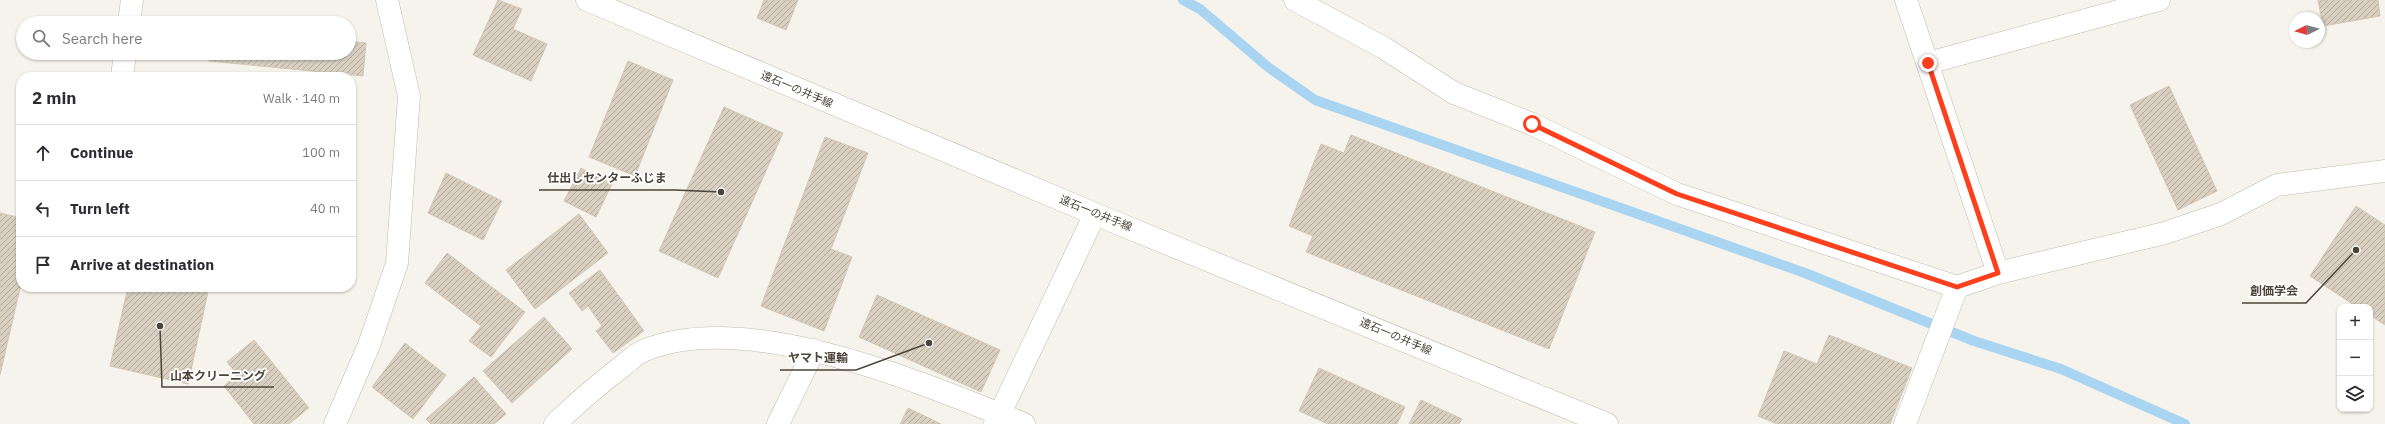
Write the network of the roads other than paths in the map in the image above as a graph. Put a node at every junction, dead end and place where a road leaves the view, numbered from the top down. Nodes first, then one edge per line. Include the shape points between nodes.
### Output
1 (132, 0) edge
2 (387, 0) edge
3 (587, 0) edge
4 (1295, 0) edge
5 (1906, 0) edge
6 (2159, 0) edge
7 (130, 16) edge
8 (124, 60) edge
9 (1928, 63) junction
10 (123, 72) edge
11 (2385, 171) edge
12 (1095, 214) junction
13 (1998, 273) junction
14 (1957, 287) junction
15 (814, 350) junction
16 (998, 419) edge
17 (335, 424) edge
18 (555, 424) edge
19 (778, 424) edge
20 (1024, 424) edge
21 (1607, 424) edge
22 (1906, 424) edge

1 - 7 street
2 - 17 street via 409,96 396,263 369,345
3 - 12 street, 遠石一の井手線
4 - 14 street via 1384,48 1454,93 1532,124 1677,194
5 - 9 street
6 - 9 street
8 - 10 street
9 - 13 street
11 - 13 street via 2277,185 2221,214 2165,233
12 - 16 street
12 - 21 street, 遠石一の井手線
13 - 14 street
14 - 22 street
15 - 16 street via 883,371
15 - 18 street via 738,338 675,340 642,351 600,383
15 - 19 street
16 - 20 street

